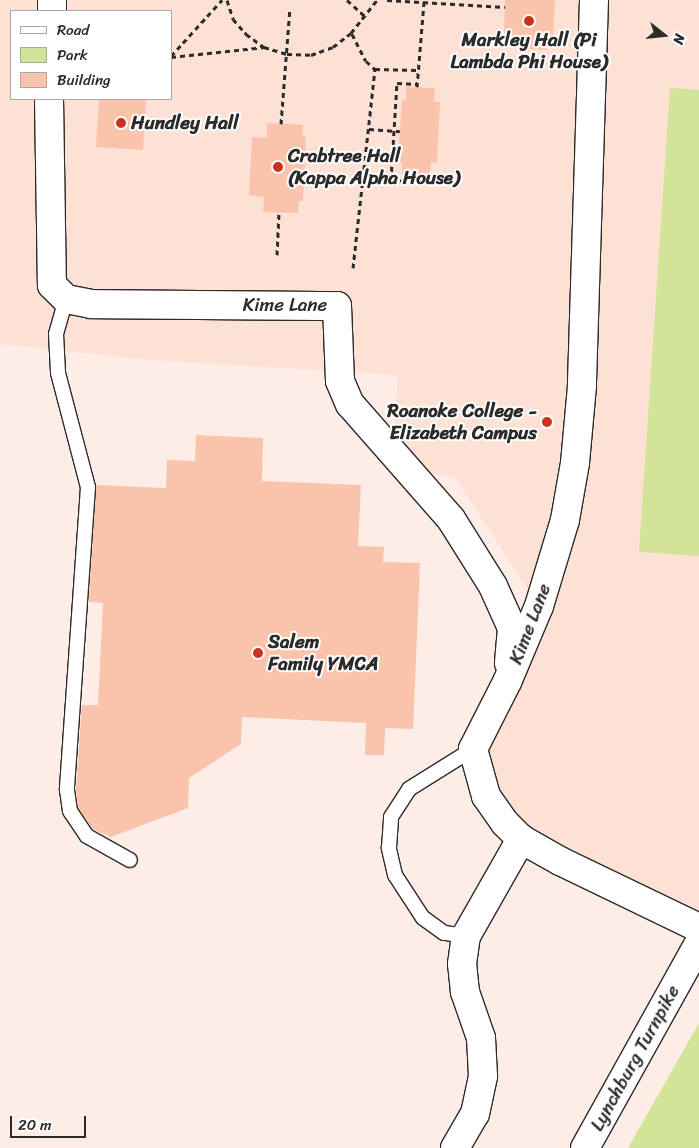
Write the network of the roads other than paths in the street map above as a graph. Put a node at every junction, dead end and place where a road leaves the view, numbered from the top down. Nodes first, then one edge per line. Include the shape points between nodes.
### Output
1 (594, 0) edge
2 (49, 100) edge
3 (66, 299) junction
4 (508, 682) junction
5 (473, 749) junction
6 (521, 839) junction
7 (130, 860) dead end
8 (699, 928) edge
9 (466, 936) junction
10 (695, 958) edge
11 (455, 1148) edge
12 (585, 1148) edge

1 - 4 street, Kime Lane via 582,386 574,463 565,520 539,606
2 - 3 street via 52,285
3 - 4 street, Kime Lane via 91,304 337,306 340,381 350,404 451,519 493,586 512,628
3 - 7 lane via 56,334 58,374 88,487 67,790 70,810 87,836
4 - 5 street, Kime Lane
5 - 6 street via 486,796
5 - 9 lane via 409,789 392,817 388,848 395,875 423,918 444,933
6 - 8 street via 560,862
6 - 9 street
9 - 11 street via 462,964 465,992 481,1038 483,1076 474,1114
10 - 12 street, Lynchburg Turnpike

